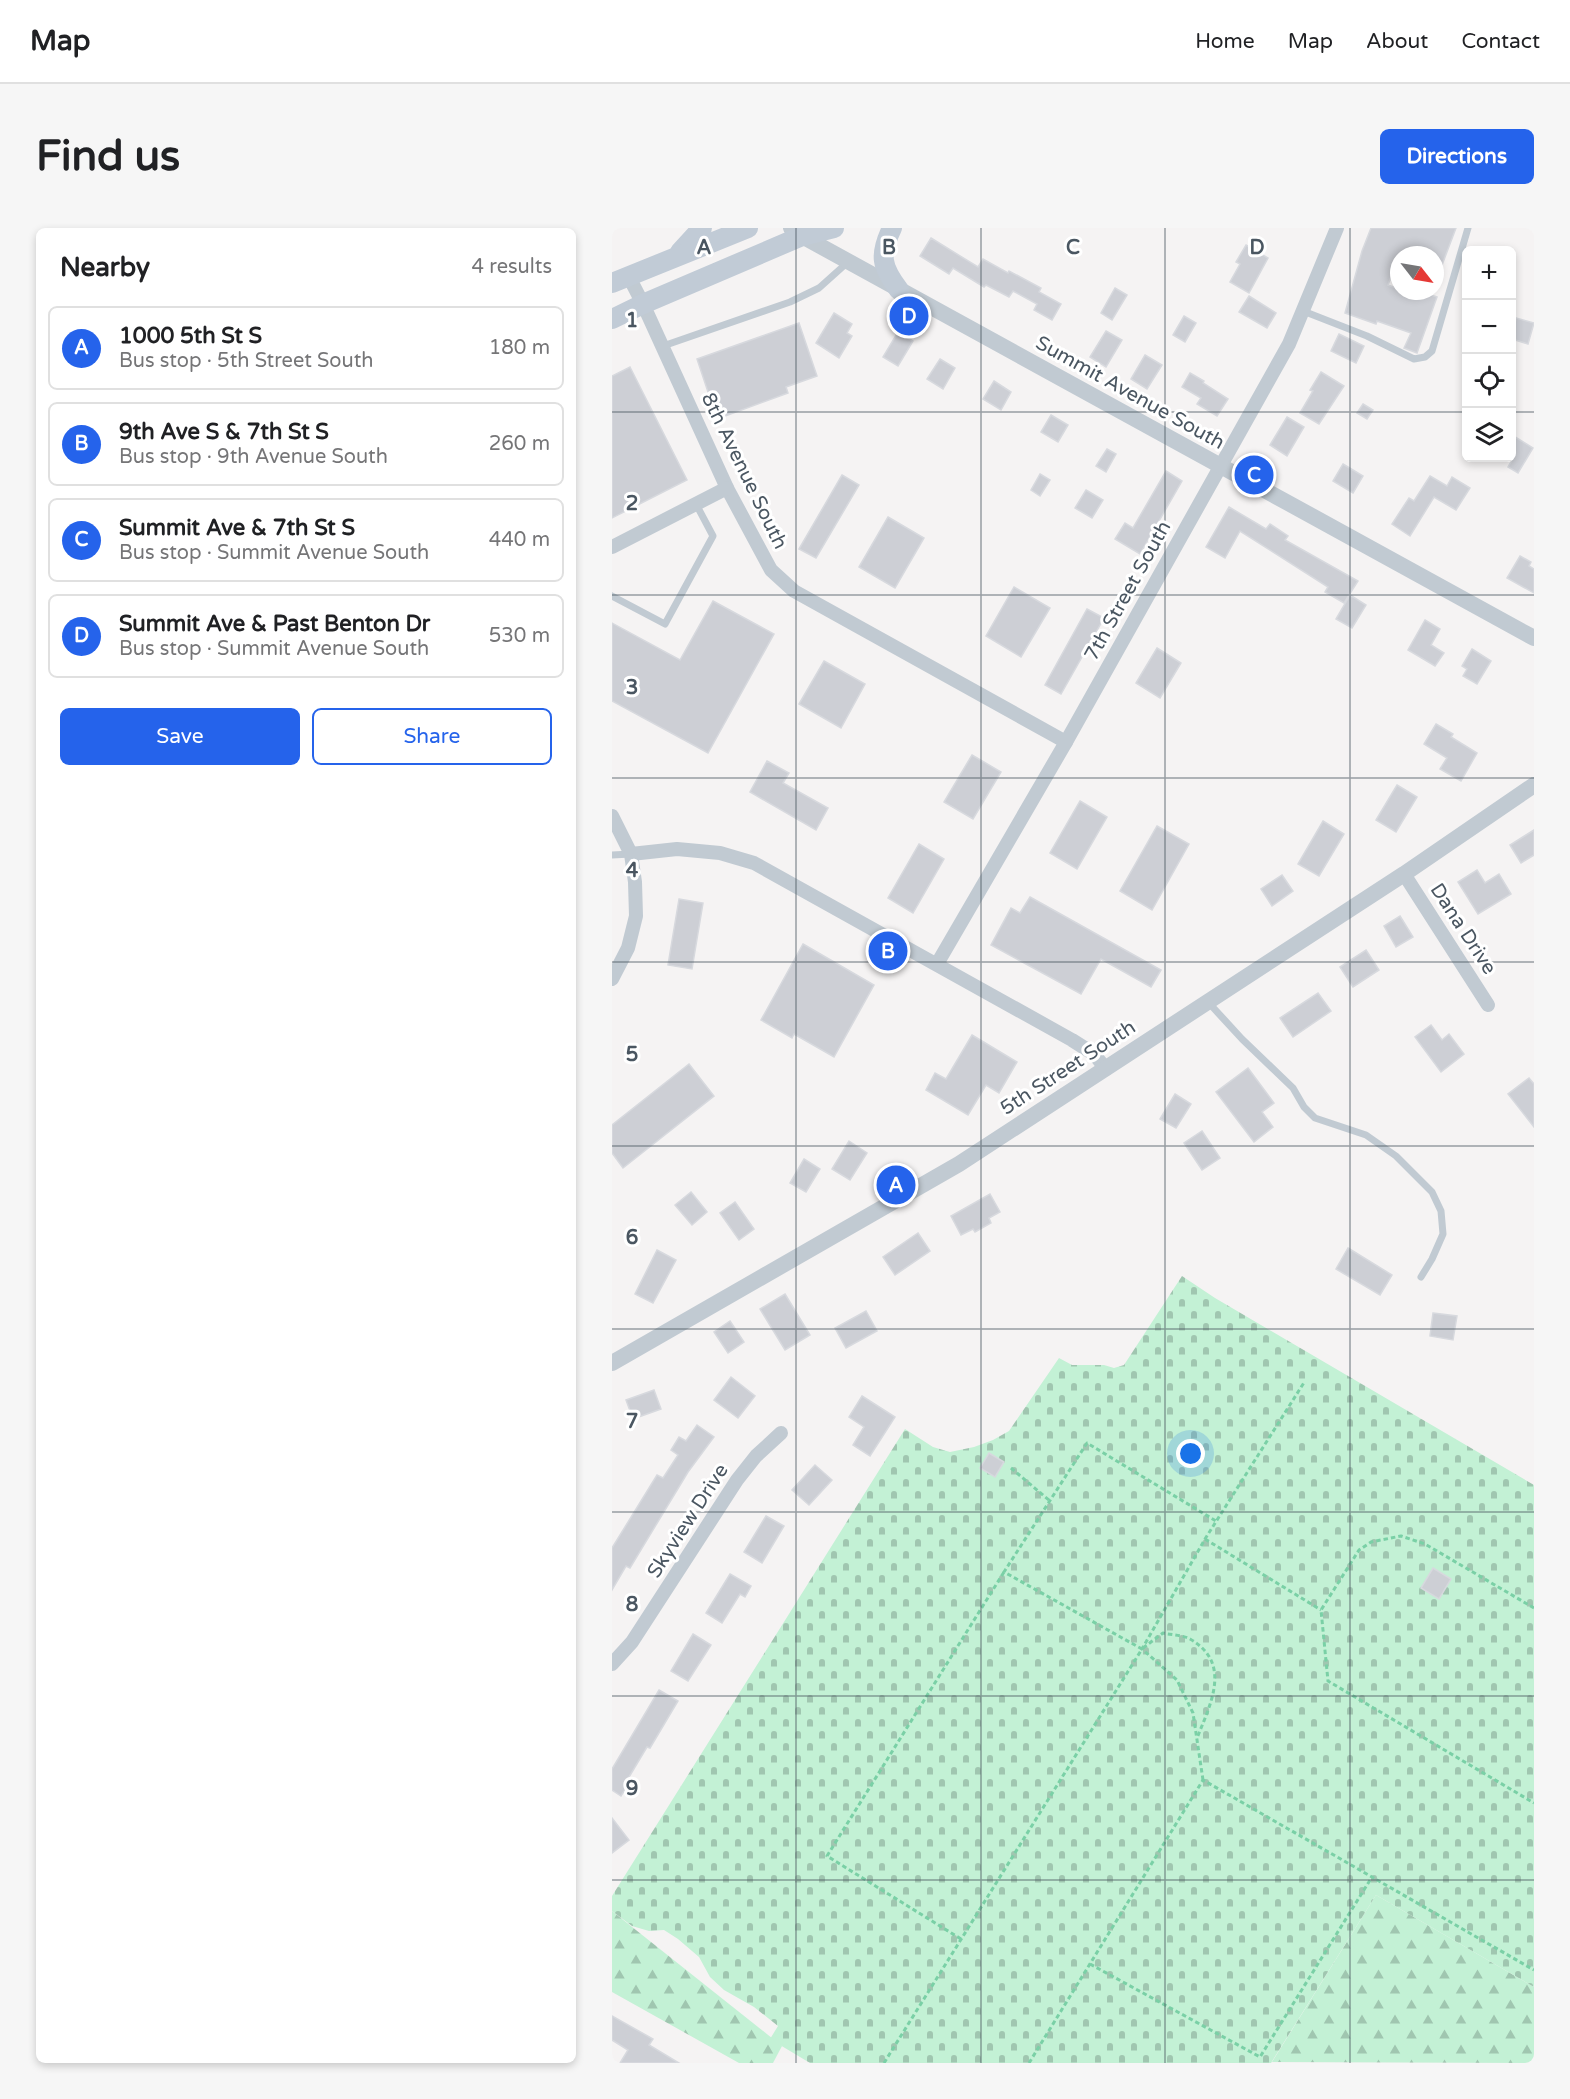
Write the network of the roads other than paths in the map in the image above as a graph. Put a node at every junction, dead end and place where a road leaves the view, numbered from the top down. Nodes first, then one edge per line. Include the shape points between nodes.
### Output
1 (702, 228) edge
2 (748, 228) edge
3 (834, 228) edge
4 (892, 228) edge
5 (1337, 228) edge
6 (1468, 228) edge
7 (797, 232) edge
8 (675, 256) junction
9 (848, 262) junction
10 (620, 279) edge
11 (899, 290) junction
12 (643, 304) junction
13 (1303, 310) junction
14 (612, 319) edge
15 (663, 346) junction
16 (1220, 467) junction
17 (727, 488) junction
18 (696, 504) junction
19 (612, 547) edge
20 (612, 596) edge
21 (1534, 638) edge
22 (1066, 742) junction
23 (1534, 785) edge
24 (612, 816) edge
25 (631, 854) junction
26 (612, 855) edge
27 (1404, 874) junction
28 (937, 964) junction
29 (612, 979) edge
30 (1208, 1002) junction
31 (1488, 1005) dead end
32 (1106, 1069) junction
33 (1421, 1276) dead end
34 (612, 1364) edge
35 (781, 1433) dead end
36 (612, 1664) edge

1 - 8 main road
2 - 8 main road
3 - 7 main road
4 - 11 main road via 884,245 883,261
5 - 13 street, 7th Street South
6 - 13 lane via 1432,351 1425,357 1414,359
7 - 9 street, Summit Avenue South
7 - 12 main road
8 - 10 main road
9 - 11 street, Summit Avenue South
9 - 15 lane via 819,288 790,302
10 - 12 street, 8th Avenue South
11 - 16 street, Summit Avenue South
12 - 14 main road
12 - 15 street, 8th Avenue South
13 - 16 street, 7th Street South via 1289,344
15 - 17 street, 8th Avenue South
16 - 21 street, Summit Avenue South
16 - 22 street, 7th Street South
17 - 18 street
17 - 22 street, 8th Avenue South via 771,570 794,591
18 - 19 street
18 - 20 lane via 712,536 665,624
22 - 28 street, 7th Street South
23 - 27 street, 5th Street South
24 - 25 street
25 - 26 lane
25 - 28 street via 677,849 720,853 754,863
25 - 29 street via 636,916 628,948
27 - 30 street, 5th Street South
27 - 31 street, Dana Drive
28 - 32 street via 1072,1040 1094,1054
30 - 32 street, 5th Street South
30 - 33 lane via 1293,1088 1315,1118 1366,1135 1396,1156 1432,1192 1441,1211 1443,1234
32 - 34 street, 5th Street South via 959,1164
35 - 36 street, Skyview Drive via 737,1480 632,1642

